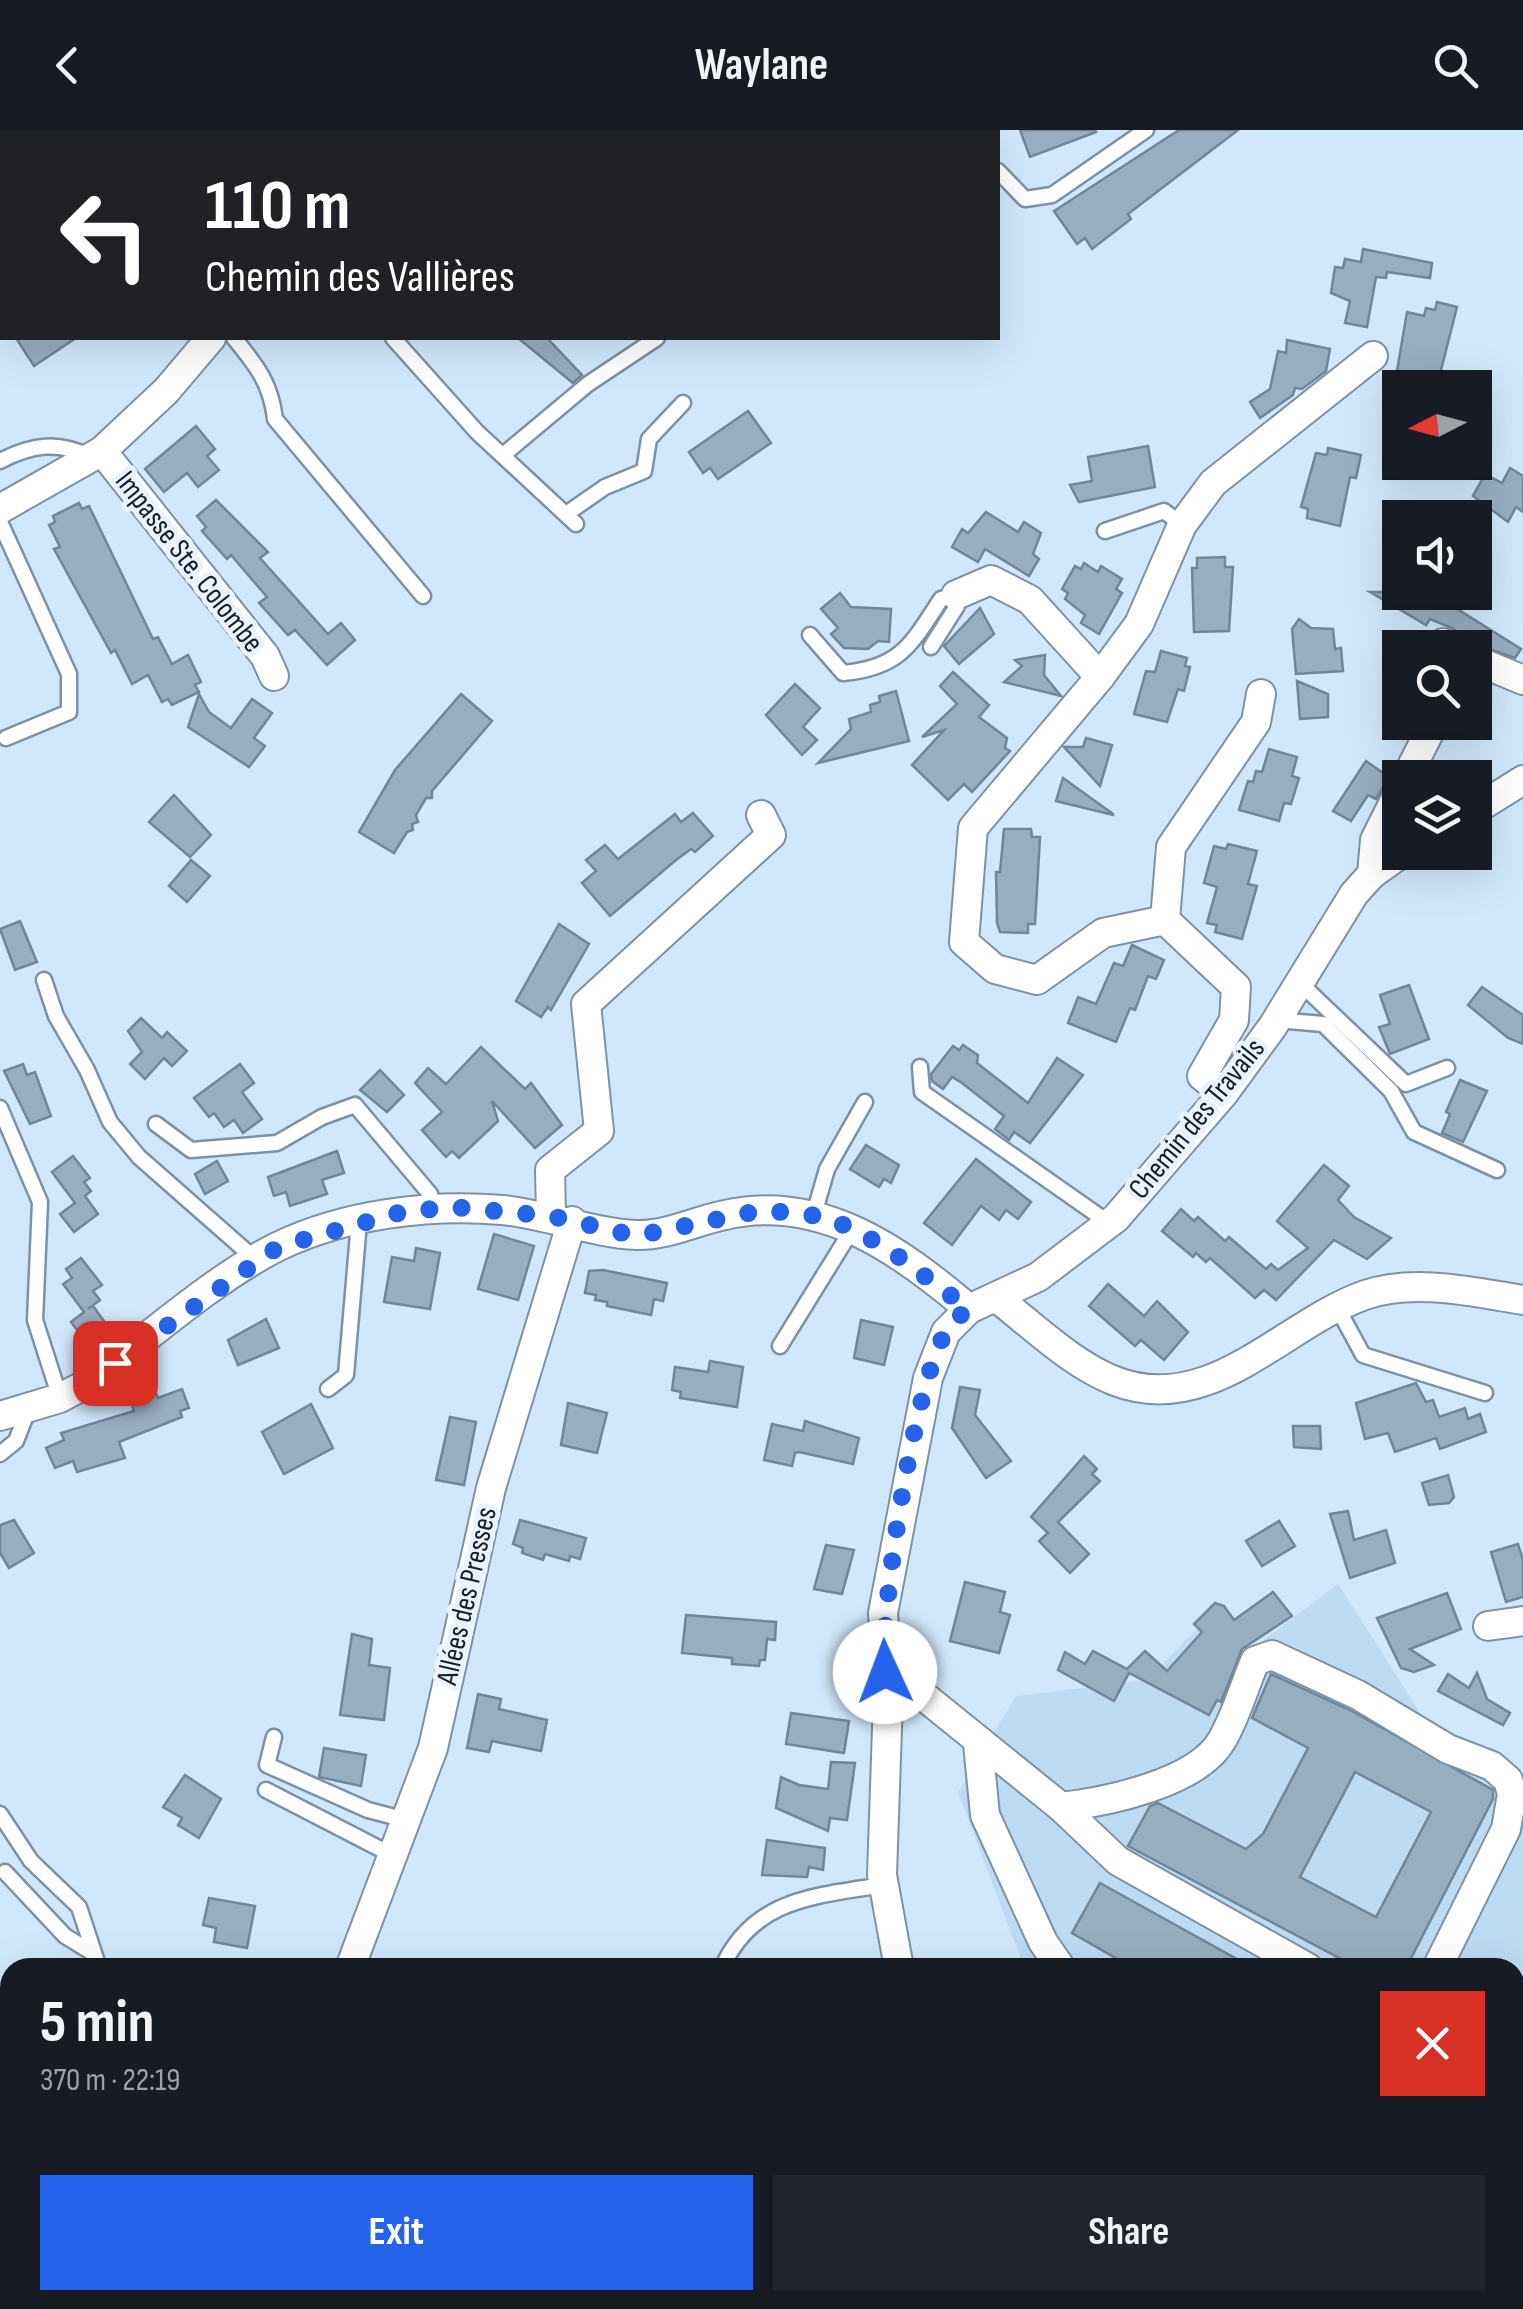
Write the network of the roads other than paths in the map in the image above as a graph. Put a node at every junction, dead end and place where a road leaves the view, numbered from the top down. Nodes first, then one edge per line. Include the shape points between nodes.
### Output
1 (1146, 130) edge
2 (1000, 173) edge
3 (209, 340) edge
4 (236, 340) edge
5 (395, 340) edge
6 (653, 340) edge
7 (1373, 356) dead end
8 (683, 403) dead end
9 (97, 454) junction
10 (503, 456) junction
11 (0, 461) edge
12 (0, 509) edge
13 (0, 522) edge
14 (1182, 525) junction
15 (1105, 531) dead end
16 (956, 595) junction
17 (423, 596) dead end
18 (810, 634) dead end
19 (931, 646) dead end
20 (1492, 667) edge
21 (274, 676) dead end
22 (1100, 677) junction
23 (1523, 680) edge
24 (1260, 694) dead end
25 (6, 738) dead end
26 (1523, 780) edge
27 (1492, 799) edge
28 (761, 816) dead end
29 (1382, 825) edge
30 (1382, 867) edge
31 (1372, 874) junction
32 (1165, 920) junction
33 (44, 980) dead end
34 (1301, 984) junction
35 (1277, 1020) junction
36 (920, 1067) dead end
37 (1447, 1068) dead end
38 (1224, 1093) junction
39 (865, 1102) dead end
40 (0, 1108) edge
41 (156, 1124) dead end
42 (1497, 1170) dead end
43 (436, 1209) junction
44 (814, 1214) junction
45 (562, 1218) junction
46 (359, 1222) junction
47 (1109, 1224) junction
48 (854, 1228) junction
49 (256, 1260) junction
50 (997, 1298) junction
51 (1523, 1300) edge
52 (1337, 1307) junction
53 (969, 1309) junction
54 (780, 1346) dead end
55 (328, 1389) dead end
56 (1484, 1393) dead end
57 (60, 1398) junction
58 (14, 1413) edge
59 (0, 1454) edge
60 (1523, 1621) edge
61 (1488, 1626) dead end
62 (885, 1672) junction
63 (274, 1737) dead end
64 (978, 1744) junction
65 (266, 1790) dead end
66 (1061, 1808) junction
67 (0, 1814) edge
68 (406, 1820) junction
69 (392, 1855) junction
70 (5, 1872) dead end
71 (883, 1885) junction
72 (91, 1952) junction
73 (94, 1958) edge
74 (354, 1958) edge
75 (727, 1958) edge
76 (897, 1958) edge
77 (1054, 1958) edge
78 (1290, 1958) edge
79 (1442, 1958) edge

1 - 2 lane via 1052,195 1026,199
3 - 9 street
4 - 17 lane via 264,375 275,419
5 - 10 lane
6 - 10 lane
7 - 14 street via 1214,483
8 - 10 lane via 649,439 644,471 605,487 571,519
9 - 11 lane via 63,444 21,450
9 - 12 street
9 - 21 street, Impasse Ste. Colombe via 265,656
13 - 25 lane via 69,674 69,712
14 - 15 lane via 1164,512
14 - 22 street via 1138,624
16 - 18 lane via 941,599 912,643 878,670 842,673
16 - 19 lane via 957,606
16 - 22 street via 991,580 1030,600
20 - 23 street
22 - 32 street via 974,828 964,942 994,969 1038,980 1103,933
24 - 32 street via 1256,722 1171,848
26 - 27 street
28 - 45 street, Allées des Presses via 771,835 586,1004 599,1130 550,1170
29 - 31 street, Chemin des Travails
30 - 31 street, Chemin des Travails
31 - 34 street, Chemin des Travails
32 - 38 street via 1236,987 1234,1020 1202,1076
33 - 49 lane via 110,1122 139,1157
34 - 35 street, Chemin des Travails
34 - 37 lane via 1406,1084
35 - 38 street, Chemin des Travails
35 - 42 lane via 1323,1024 1392,1091 1414,1132
36 - 47 lane via 922,1092
38 - 47 street, Chemin des Travails
39 - 44 lane via 826,1169
40 - 57 lane via 40,1202 35,1320
41 - 43 lane via 191,1150 277,1143 354,1105
43 - 45 street
43 - 46 street
44 - 45 street via 725,1214 636,1236
44 - 48 street
45 - 68 street, Allées des Presses via 433,1748
46 - 49 street via 302,1236
46 - 55 lane via 346,1375
47 - 50 street, Chemin des Travails via 1038,1277
48 - 53 street
48 - 54 lane
49 - 57 street
50 - 52 street via 1112,1380 1153,1389 1224,1374
50 - 53 street, Chemin des Travails
51 - 52 street via 1402,1289
52 - 56 lane via 1363,1354
53 - 62 street via 946,1332 928,1378 883,1613
57 - 58 street
58 - 59 lane via 16,1441
60 - 61 street
62 - 64 street
62 - 71 street
63 - 68 lane via 268,1764 368,1810
64 - 66 street
64 - 77 street via 985,1816
65 - 69 lane
66 - 78 street via 1118,1861
66 - 79 street via 1108,1802 1204,1761 1221,1743 1255,1661 1272,1655 1508,1780 1506,1829
67 - 72 lane via 31,1861 79,1907
68 - 69 street, Allées des Presses
69 - 74 street, Allées des Presses
70 - 72 lane via 66,1936
71 - 75 lane via 802,1898 752,1922
71 - 76 street
72 - 73 lane

